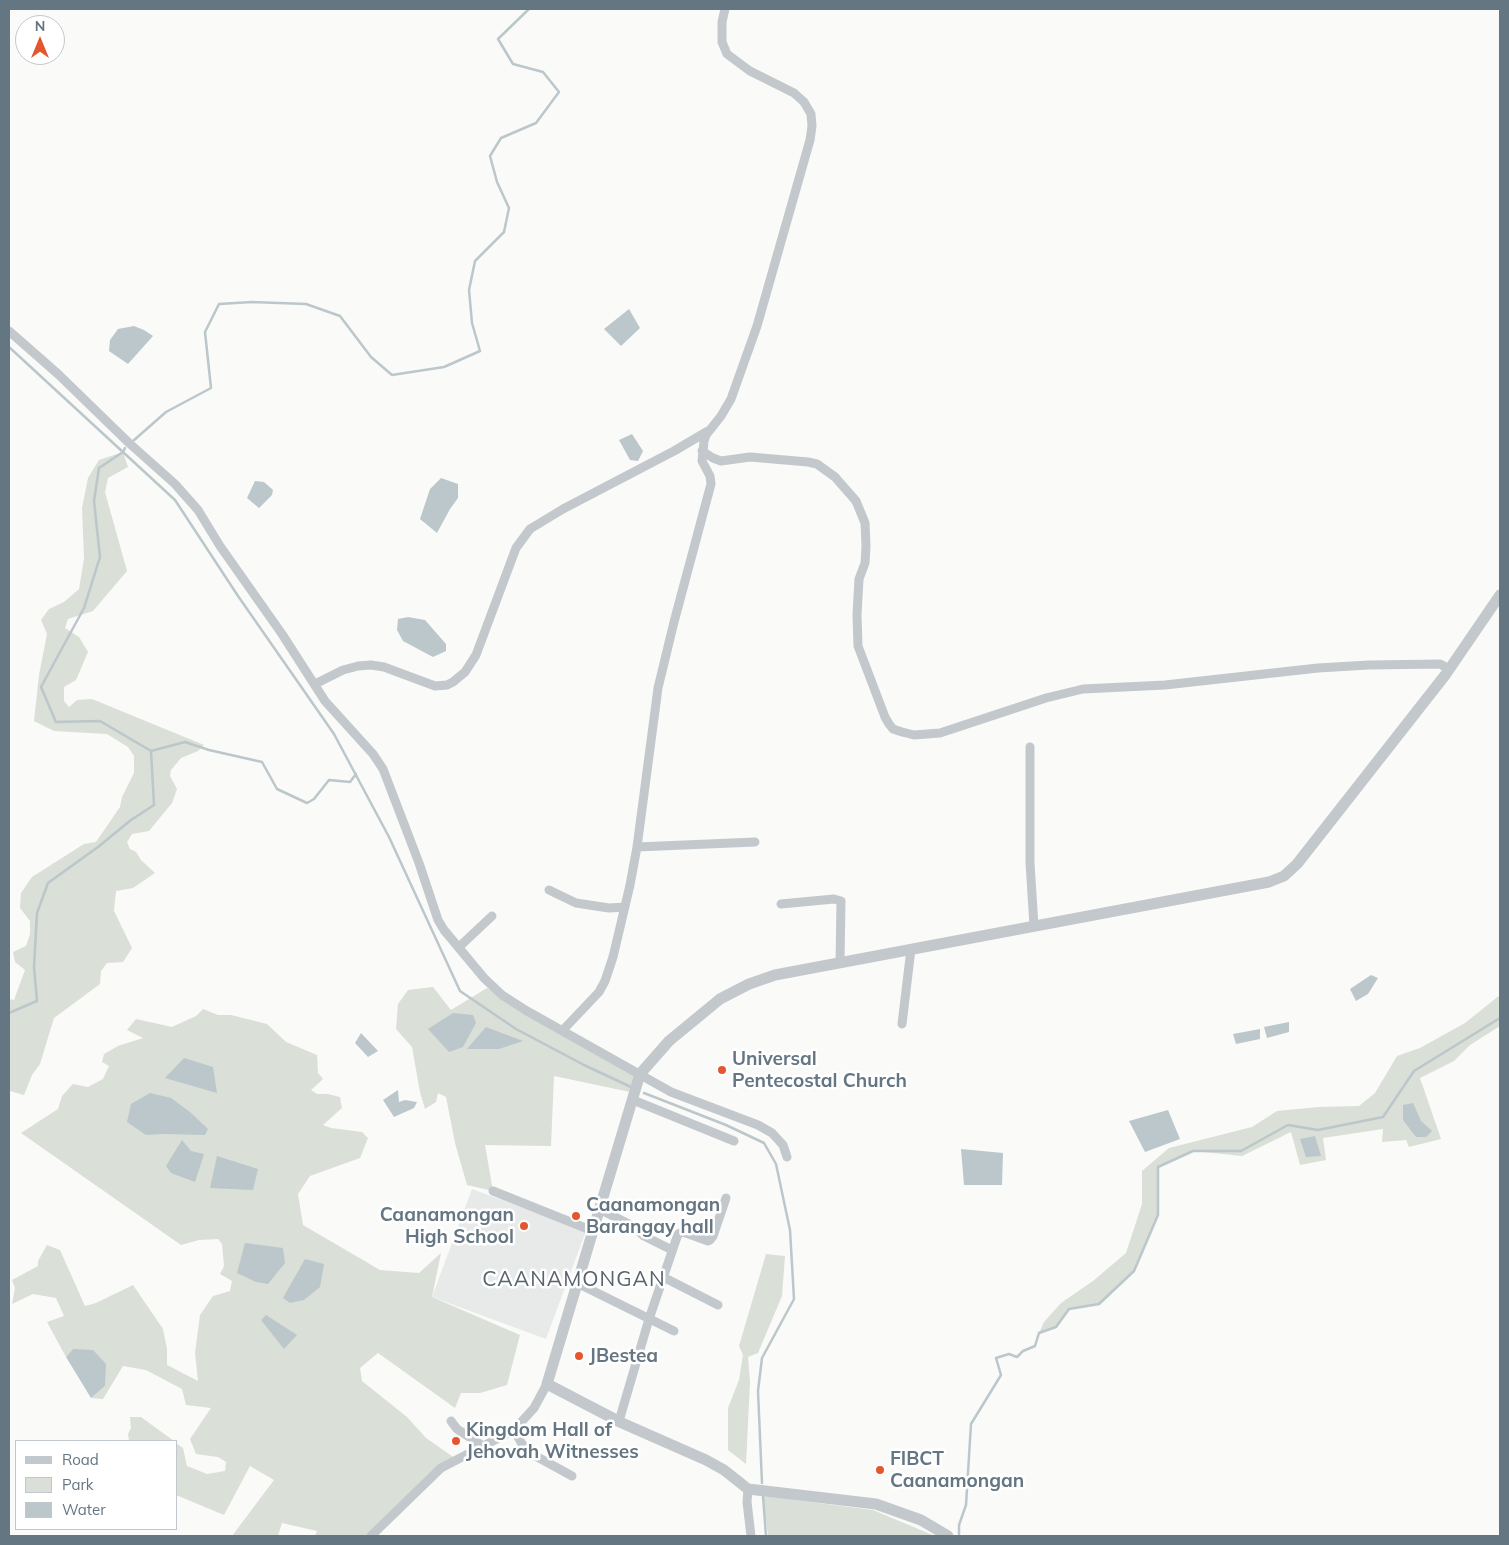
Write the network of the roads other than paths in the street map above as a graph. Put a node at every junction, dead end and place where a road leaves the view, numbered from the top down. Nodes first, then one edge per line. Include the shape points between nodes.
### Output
1 (725, 9) edge
2 (9, 331) edge
3 (710, 430) junction
4 (702, 451) junction
5 (1500, 595) edge
6 (1450, 669) junction
7 (315, 684) junction
8 (1030, 747) dead end
9 (755, 842) dead end
10 (637, 846) junction
11 (549, 890) dead end
12 (780, 904) dead end
13 (625, 907) junction
14 (492, 916) dead end
15 (1034, 926) junction
16 (458, 947) junction
17 (911, 949) junction
18 (840, 963) junction
19 (902, 1024) dead end
20 (563, 1030) junction
21 (640, 1074) junction
22 (633, 1100) junction
23 (734, 1140) dead end
24 (787, 1157) dead end
25 (493, 1191) dead end
26 (726, 1198) dead end
27 (600, 1209) junction
28 (593, 1231) junction
29 (672, 1250) junction
30 (663, 1277) junction
31 (577, 1283) junction
32 (718, 1305) dead end
33 (650, 1319) junction
34 (674, 1330) dead end
35 (547, 1384) junction
36 (451, 1421) dead end
37 (619, 1421) junction
38 (514, 1430) junction
39 (483, 1446) junction
40 (572, 1476) dead end
41 (748, 1489) junction
42 (371, 1536) edge
43 (751, 1536) edge
44 (948, 1536) edge

1 - 3 street via 722,42 727,54 750,71 794,93 811,114 812,126 757,326 731,399
2 - 7 street via 187,496
3 - 4 street
3 - 7 street via 530,529 516,548 476,655 454,682 435,686 371,665 343,670
4 - 6 street via 721,461 750,457 817,464 836,477 856,501 865,523 866,546 865,564 859,579 858,646 888,724 902,732 940,733 1083,689 1165,685 1369,665 1440,664
4 - 10 street via 702,461 711,484 658,688
5 - 6 street
6 - 15 street via 1297,864 1284,876 1269,882
7 - 16 street via 383,769 438,920
8 - 15 street via 1030,863
9 - 10 street
10 - 13 street
11 - 13 street via 576,903
12 - 18 street via 841,901
13 - 20 street via 613,957 600,992
14 - 16 street
15 - 17 street
16 - 20 street via 502,995
17 - 18 street
17 - 19 street
18 - 21 street via 775,975 731,992 670,1041
20 - 21 street
21 - 22 street
21 - 24 street via 677,1095 758,1125 783,1145
22 - 23 street
22 - 27 street
25 - 28 street
26 - 29 street via 710,1240 679,1232
27 - 28 street
27 - 29 street
28 - 31 street
29 - 30 street
30 - 32 street
30 - 33 street
31 - 33 street
31 - 35 street
33 - 34 street
33 - 37 street
35 - 37 street
35 - 38 street via 534,1408
36 - 39 street
37 - 41 street via 706,1460
38 - 39 street
38 - 40 street via 532,1454
39 - 42 street via 441,1468
41 - 43 street via 746,1502
41 - 44 street via 876,1504 922,1520

